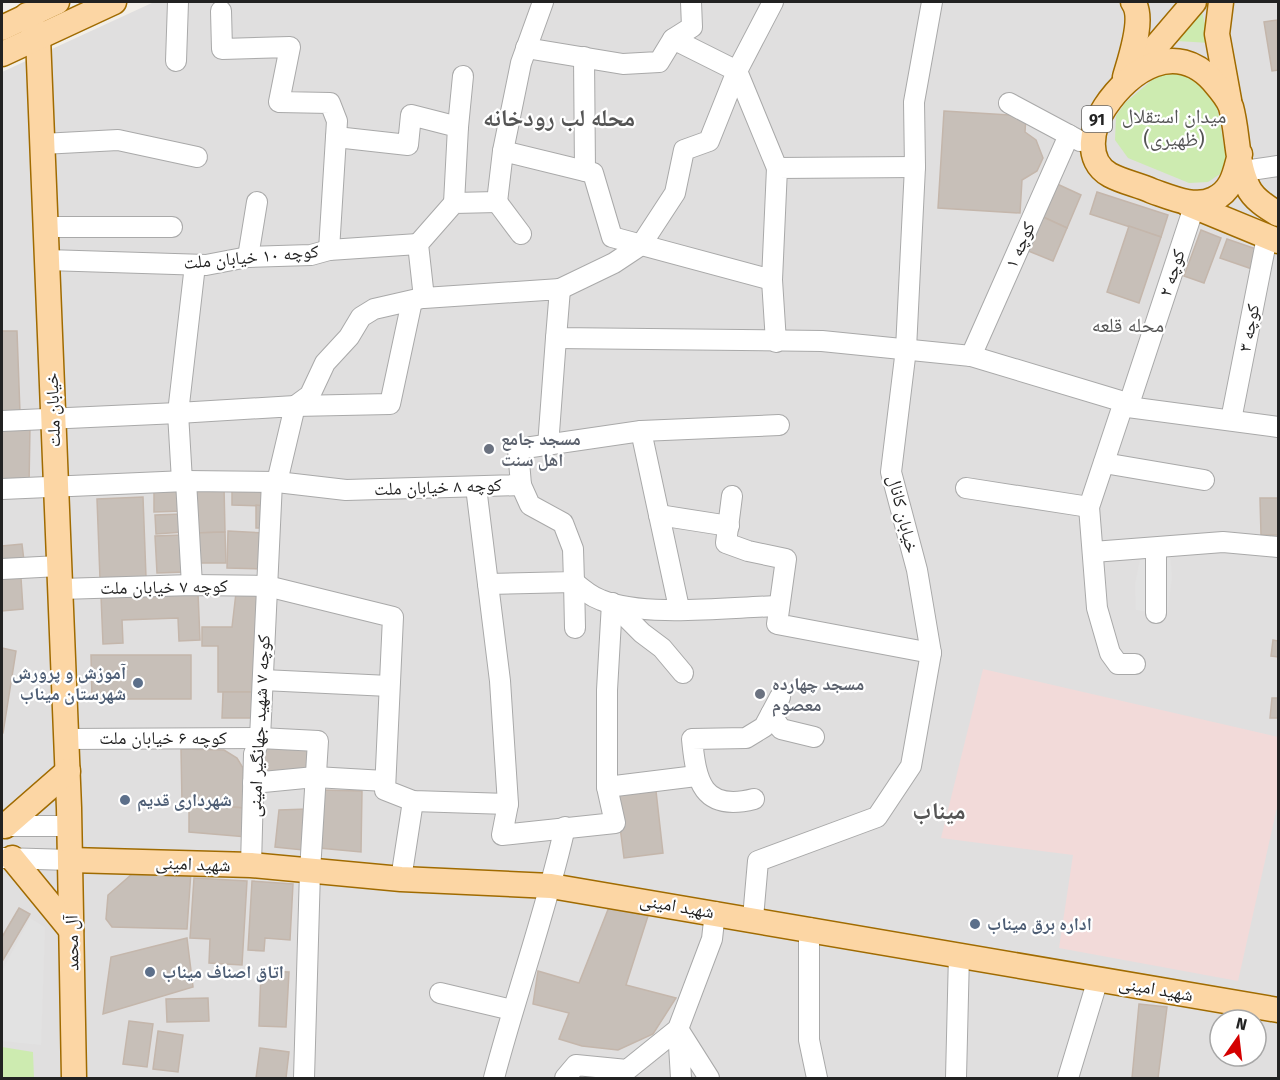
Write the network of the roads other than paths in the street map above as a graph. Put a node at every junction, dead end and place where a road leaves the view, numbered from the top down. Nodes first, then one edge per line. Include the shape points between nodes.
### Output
1 (57, 2) edge
2 (114, 2) edge
3 (178, 2) edge
4 (543, 2) edge
5 (691, 2) edge
6 (773, 2) edge
7 (932, 2) edge
8 (1194, 2) edge
9 (1204, 2) edge
10 (1221, 2) edge
11 (1139, 3) edge
12 (221, 11) dead end
13 (27, 15) junction
14 (2, 27) edge
15 (1217, 34) junction
16 (38, 37) junction
17 (673, 39) junction
18 (526, 48) junction
19 (2, 54) edge
20 (584, 57) junction
21 (176, 61) dead end
22 (737, 71) junction
23 (462, 76) dead end
24 (1127, 81) junction
25 (1009, 103) dead end
26 (1230, 105) junction
27 (458, 127) junction
28 (1070, 135) junction
29 (336, 137) junction
30 (42, 144) junction
31 (1093, 148) junction
32 (503, 151) junction
33 (196, 157) dead end
34 (1242, 163) junction
35 (1278, 166) edge
36 (915, 167) junction
37 (777, 168) junction
38 (585, 171) junction
39 (257, 202) dead end
40 (497, 202) junction
41 (454, 203) junction
42 (1186, 203) junction
43 (1278, 213) edge
44 (46, 227) junction
45 (172, 227) dead end
46 (521, 234) dead end
47 (1273, 239) edge
48 (418, 244) junction
49 (641, 245) junction
50 (328, 250) junction
51 (248, 257) junction
52 (47, 260) junction
53 (195, 265) junction
54 (772, 280) junction
55 (560, 289) junction
56 (418, 299) junction
57 (556, 338) junction
58 (776, 342) junction
59 (906, 349) junction
60 (971, 356) junction
61 (1126, 404) junction
62 (295, 406) junction
63 (178, 413) junction
64 (54, 419) junction
65 (1231, 420) junction
66 (2, 421) edge
67 (779, 425) dead end
68 (1278, 427) edge
69 (641, 431) junction
70 (548, 446) junction
71 (1104, 463) junction
72 (1204, 480) dead end
73 (184, 481) junction
74 (274, 482) junction
75 (521, 485) junction
76 (56, 487) junction
77 (476, 487) junction
78 (966, 488) dead end
79 (2, 489) edge
80 (732, 496) dead end
81 (1089, 507) junction
82 (659, 515) junction
83 (729, 526) junction
84 (1278, 547) edge
85 (1156, 549) junction
86 (1093, 552) junction
87 (2, 569) edge
88 (60, 578) junction
89 (574, 582) junction
90 (488, 584) junction
91 (192, 585) junction
92 (267, 586) junction
93 (612, 603) junction
94 (779, 606) junction
95 (679, 608) junction
96 (1156, 613) dead end
97 (575, 628) dead end
98 (931, 653) junction
99 (1135, 664) dead end
100 (683, 673) dead end
101 (263, 680) junction
102 (389, 687) junction
103 (814, 737) dead end
104 (260, 738) junction
105 (66, 739) junction
106 (68, 771) junction
107 (696, 776) junction
108 (315, 777) junction
109 (386, 780) junction
110 (253, 783) junction
111 (607, 787) junction
112 (754, 799) dead end
113 (413, 801) junction
114 (508, 804) junction
115 (69, 817) junction
116 (3, 826) edge
117 (565, 827) junction
118 (7, 858) edge
119 (70, 860) junction
120 (252, 865) junction
121 (310, 871) junction
122 (401, 879) junction
123 (551, 886) junction
124 (715, 912) junction
125 (753, 918) junction
126 (809, 928) junction
127 (71, 930) junction
128 (959, 954) junction
129 (1098, 979) junction
130 (440, 993) dead end
131 (512, 1010) junction
132 (1278, 1010) edge
133 (678, 1029) junction
134 (74, 1078) edge
135 (304, 1078) edge
136 (494, 1078) edge
137 (565, 1078) edge
138 (681, 1078) edge
139 (709, 1078) edge
140 (817, 1078) edge
141 (956, 1078) edge
142 (1068, 1078) edge

1 - 13 main road
2 - 16 main road
3 - 21 street
4 - 18 street
5 - 17 street via 692,27
6 - 22 street
7 - 36 street, خیابان کانال via 914,102
8 - 24 main road, 91
9 - 15 main road
10 - 15 main road, 91
11 - 24 main road
12 - 29 street via 222,49 290,47 279,102 330,103 337,121
13 - 14 main road
13 - 16 main road, خیابان ملت
15 - 26 main road, 91
16 - 19 main road
16 - 30 main road, خیابان ملت
17 - 20 street via 659,62 623,64
17 - 22 street
18 - 20 street
18 - 32 street
20 - 38 street
22 - 37 street
22 - 49 street via 709,141 684,150 675,193
23 - 27 street
24 - 26 main road, 91 via 1157,63 1179,61 1203,70
24 - 31 main road, 91 via 1098,117 1091,139
25 - 28 street
26 - 34 main road, 91
27 - 29 street via 411,115 408,145
27 - 41 street
28 - 31 street
28 - 60 street, کوچه ۱
29 - 50 street
30 - 33 street via 118,140
30 - 44 main road, خیابان ملت
31 - 42 main road, 91 via 1095,159 1108,174
32 - 38 street
32 - 40 street
34 - 35 street
34 - 42 main road, 91 via 1227,190 1207,201
34 - 43 main road, 91 via 1248,188 1266,207
36 - 37 street
36 - 59 street, خیابان کانال
37 - 54 street
38 - 49 street via 592,173 612,237
39 - 51 street
40 - 41 street
40 - 46 street
41 - 48 street
42 - 47 main road, 91
42 - 61 street, کوچه ۲
44 - 45 street
44 - 52 main road, خیابان ملت
47 - 65 street, کوچه ۳
48 - 50 street, کوچه ۱۰ خیابان ملت
48 - 56 street
49 - 54 street
49 - 55 street
50 - 51 street, کوچه ۱۰ خیابان ملت via 311,255
51 - 53 street, کوچه ۱۰ خیابان ملت
52 - 53 street, کوچه ۱۰ خیابان ملت
52 - 64 main road, خیابان ملت
53 - 63 street
54 - 58 street
55 - 56 street
55 - 57 street
56 - 62 street via 374,309 361,317 349,338 325,363 310,395
56 - 62 street via 390,404
57 - 58 street
57 - 70 street
58 - 59 street via 822,341
59 - 60 street
59 - 98 street, خیابان کانال via 891,472 917,570
60 - 61 street
61 - 65 street
61 - 71 street, کوچه ۲
62 - 63 street
62 - 74 street, کوچه ۷ شهید جهانگیر امینی
63 - 64 street
63 - 73 street
64 - 66 street
64 - 76 main road, خیابان ملت
65 - 68 street
67 - 69 street, کوچه ۸ خیابان ملت
69 - 70 street, کوچه ۸ خیابان ملت
69 - 82 street
70 - 75 street, کوچه ۸ خیابان ملت via 518,449
71 - 72 street
71 - 81 street, کوچه ۲
73 - 74 street, کوچه ۸ خیابان ملت
73 - 76 street, کوچه ۸ خیابان ملت
73 - 91 street
74 - 77 street, کوچه ۸ خیابان ملت via 346,490
74 - 92 street, کوچه ۷ شهید جهانگیر امینی
75 - 77 street, کوچه ۸ خیابان ملت
75 - 89 street via 530,505 563,524 573,549
76 - 79 street, کوچه ۸ خیابان ملت
76 - 88 main road, خیابان ملت
77 - 90 street
78 - 81 street
80 - 83 street
81 - 86 street
82 - 83 street
82 - 95 street
83 - 94 street via 726,543 786,559
84 - 85 street via 1223,542
85 - 86 street
85 - 96 street
86 - 99 street via 1097,608 1110,653 1118,664
87 - 88 street, کوچه ۷ خیابان ملت
88 - 91 street, کوچه ۷ خیابان ملت
88 - 105 main road, خیابان ملت
89 - 90 street
89 - 93 street via 588,594
89 - 97 street
90 - 114 street via 500,681
91 - 92 street, کوچه ۷ خیابان ملت
92 - 101 street, کوچه ۷ شهید جهانگیر امینی
92 - 102 street, کوچه ۷ خیابان ملت via 393,617
93 - 95 street via 650,609
93 - 100 street via 662,648
93 - 111 street
94 - 95 street
94 - 98 street via 777,624
98 - 125 street, خیابان کانال via 911,766 877,817 758,861
101 - 102 street
101 - 104 street, کوچه ۷ شهید جهانگیر امینی
102 - 109 street
103 - 107 street via 781,729 775,706 764,727 746,738 692,739
104 - 105 street, کوچه ۶ خیابان ملت
104 - 108 street, کوچه ۶ خیابان ملت via 318,741
104 - 110 street, کوچه ۷ شهید جهانگیر امینی via 254,754
105 - 106 main road, خیابان ملت
106 - 115 main road, خیابان ملت
106 - 116 main road
107 - 111 street
107 - 112 street via 707,794 736,803
108 - 109 street
108 - 110 street
108 - 121 street
109 - 113 street via 385,790
110 - 120 street, کوچه ۷ شهید جهانگیر امینی
111 - 117 street via 615,823
113 - 114 street
113 - 122 street
114 - 117 street via 502,835
115 - 116 street
115 - 119 main road, آل محمد
117 - 123 street
118 - 119 street
118 - 127 main road
119 - 120 main road, شهید امینی
119 - 127 main road, آل محمد
120 - 121 main road, شهید امینی
121 - 122 main road, شهید امینی
121 - 135 street
122 - 123 main road, شهید امینی
123 - 124 main road, شهید امینی
123 - 131 street
124 - 125 main road, شهید امینی
124 - 133 street via 712,939
125 - 126 main road, شهید امینی
126 - 128 main road, شهید امینی
126 - 140 street via 809,1040
127 - 134 main road, آل محمد
128 - 129 main road, شهید امینی
128 - 141 street
129 - 132 main road, شهید امینی
129 - 142 street
130 - 131 street
131 - 136 street
133 - 137 street via 627,1070 576,1065
133 - 138 street
133 - 139 street

